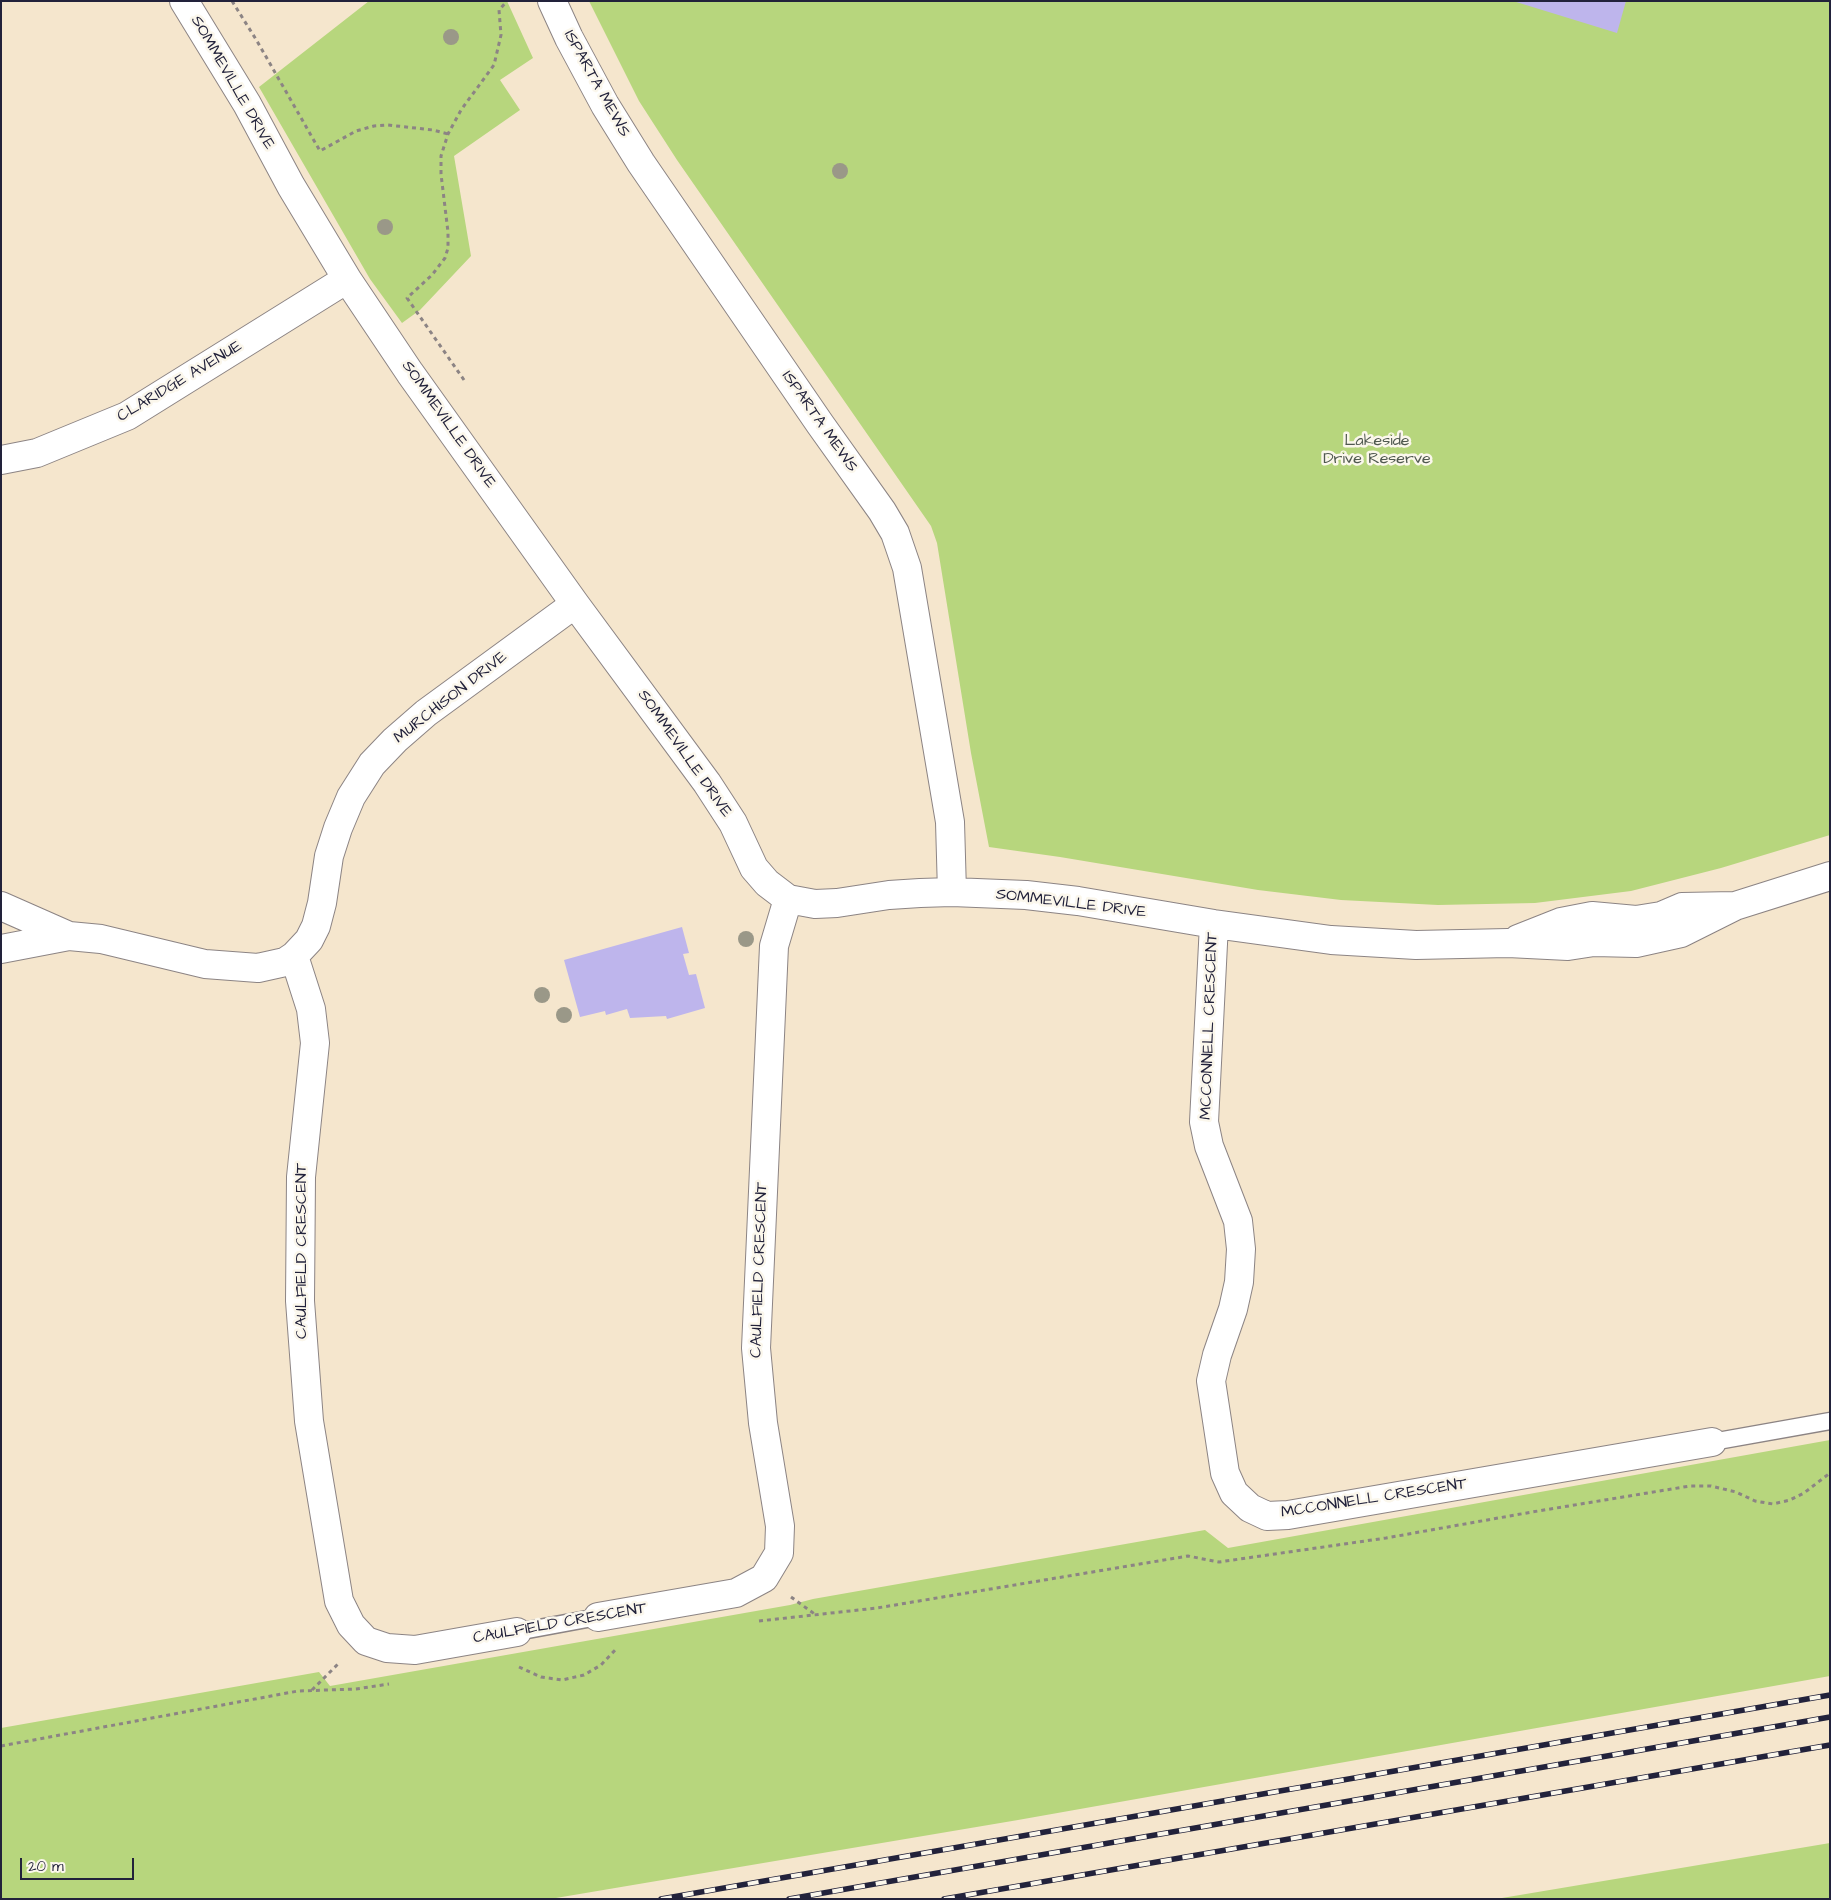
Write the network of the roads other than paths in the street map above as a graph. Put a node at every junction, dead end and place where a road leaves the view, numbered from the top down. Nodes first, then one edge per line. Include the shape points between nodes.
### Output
1 (184, 1) edge
2 (552, 1) edge
3 (346, 279) junction
4 (1, 460) edge
5 (575, 604) junction
6 (1830, 876) edge
7 (952, 892) junction
8 (788, 898) junction
9 (1, 906) edge
10 (1214, 924) junction
11 (69, 936) junction
12 (1, 949) edge
13 (294, 956) junction
14 (1830, 1420) edge
15 (1712, 1442) joint
16 (598, 1617) joint
17 (517, 1632) joint

1 - 3 street, SOMMEVILLE DRIVE via 247,104
2 - 7 street, ISPARTA MEWS via 605,105 641,163 895,532 907,568 950,822
3 - 4 street, CLARIDGE AVENUE via 127,416 37,453
3 - 5 street, SOMMEVILLE DRIVE
5 - 8 street, SOMMEVILLE DRIVE via 707,784 733,823 754,868 767,883
5 - 13 street, MURCHISON DRIVE via 426,714 372,764 351,797 338,828 329,856 316,926 309,940
6 - 10 street, SOMMEVILLE DRIVE via 1735,906 1681,933 1636,932 1568,946 1341,941
7 - 8 street, SOMMEVILLE DRIVE via 814,904
7 - 10 street, SOMMEVILLE DRIVE via 1078,901
8 - 16 street, CAULFIELD CRESCENT via 774,946 756,1348 763,1423 780,1526 779,1553 764,1578 736,1593
9 - 11 street, MURCHISON DRIVE
10 - 15 street, MCCONNELL CRESCENT via 1204,1122 1209,1146 1238,1222 1242,1249 1240,1282 1211,1381 1225,1473 1234,1493 1250,1508 1267,1516 1288,1515
11 - 12 street, MURCHISON DRIVE
11 - 13 street, MURCHISON DRIVE via 101,939 234,968 272,966
13 - 17 street, CAULFIELD CRESCENT via 311,1009 315,1043 301,1177 300,1310 309,1421 339,1601 351,1625 366,1641 387,1648 415,1650
14 - 15 lane, MCCONNELL CRESCENT
16 - 17 lane, CAULFIELD CRESCENT

